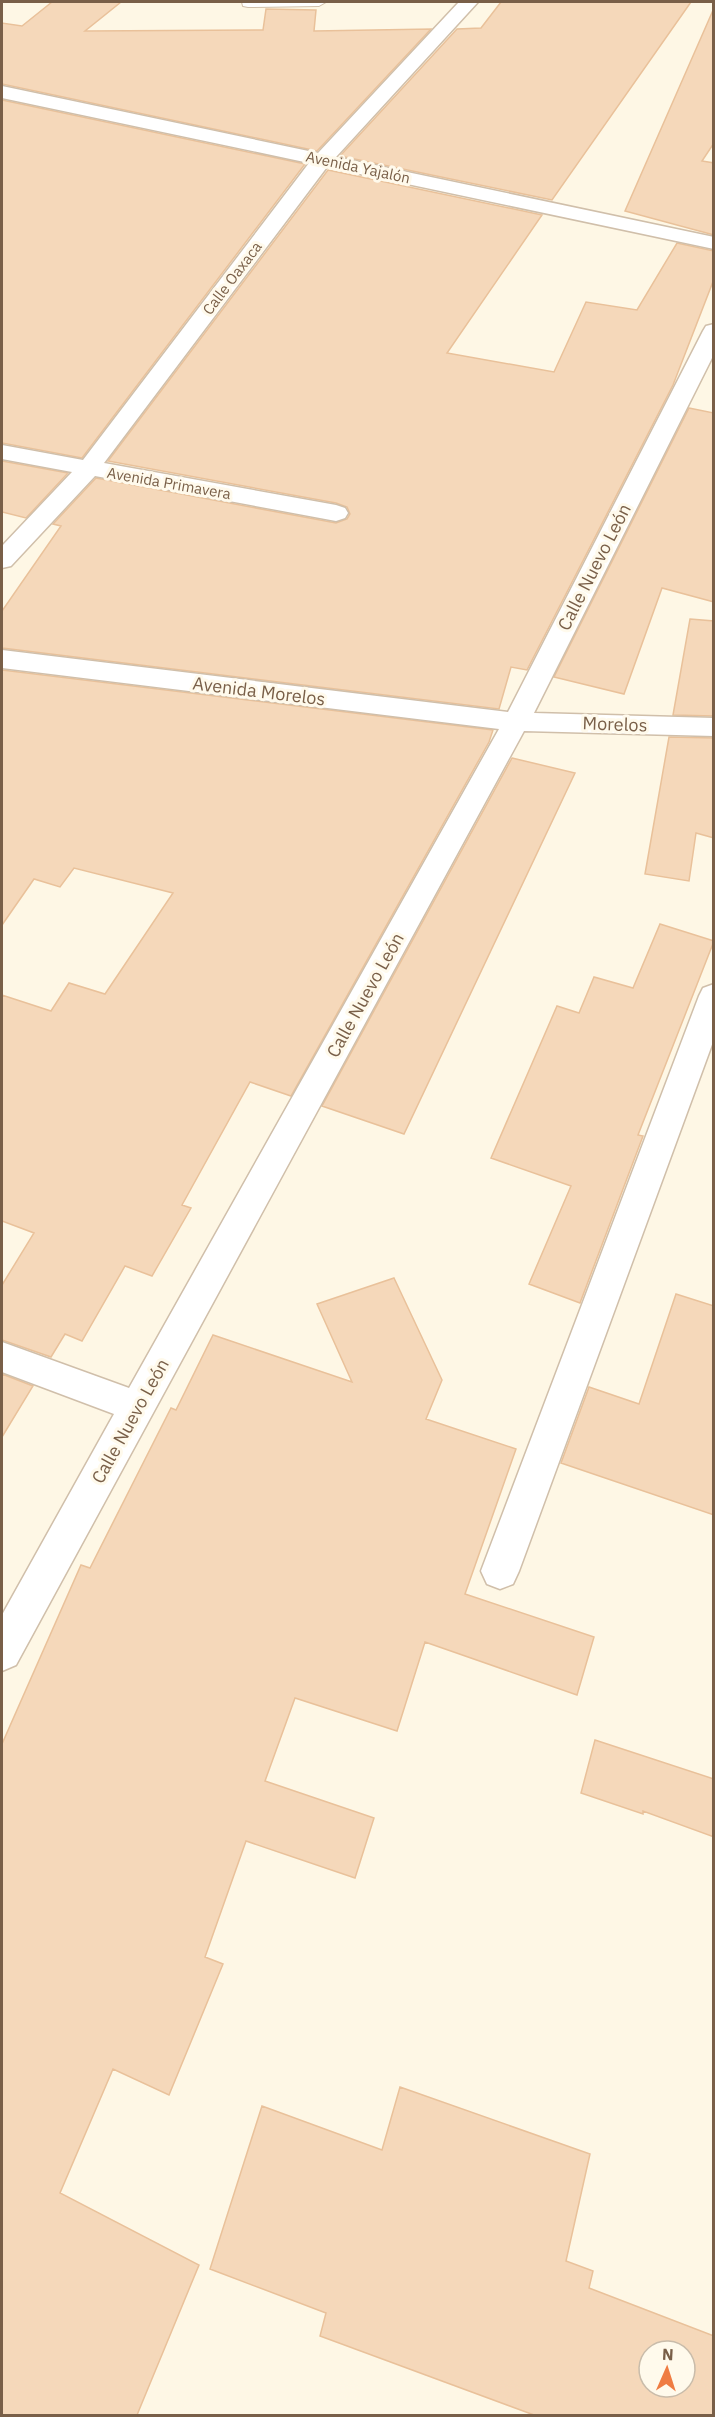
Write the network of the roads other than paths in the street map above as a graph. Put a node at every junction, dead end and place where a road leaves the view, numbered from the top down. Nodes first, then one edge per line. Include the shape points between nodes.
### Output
1 (319, 2) edge
2 (469, 2) edge
3 (248, 3) dead end
4 (2, 92) edge
5 (322, 160) junction
6 (714, 243) edge
7 (714, 330) edge
8 (2, 452) edge
9 (88, 469) junction
10 (336, 513) dead end
11 (2, 560) edge
12 (2, 659) edge
13 (516, 722) junction
14 (714, 727) edge
15 (714, 996) edge
16 (2, 1357) edge
17 (137, 1407) junction
18 (500, 1571) dead end
19 (2, 1652) edge

1 - 3 lane
2 - 5 street, Calle Oaxaca
4 - 5 street, Avenida Yajalón
5 - 6 street, Avenida Yajalón
5 - 9 street, Calle Oaxaca
7 - 13 street, Calle Nuevo León
8 - 9 street, Avenida Primavera
9 - 10 street, Avenida Primavera
9 - 11 street, Calle Oaxaca
12 - 13 street, Avenida Morelos
13 - 14 street, Morelos
13 - 17 street, Calle Nuevo León
15 - 18 street
16 - 17 street
17 - 19 street, Calle Nuevo León

